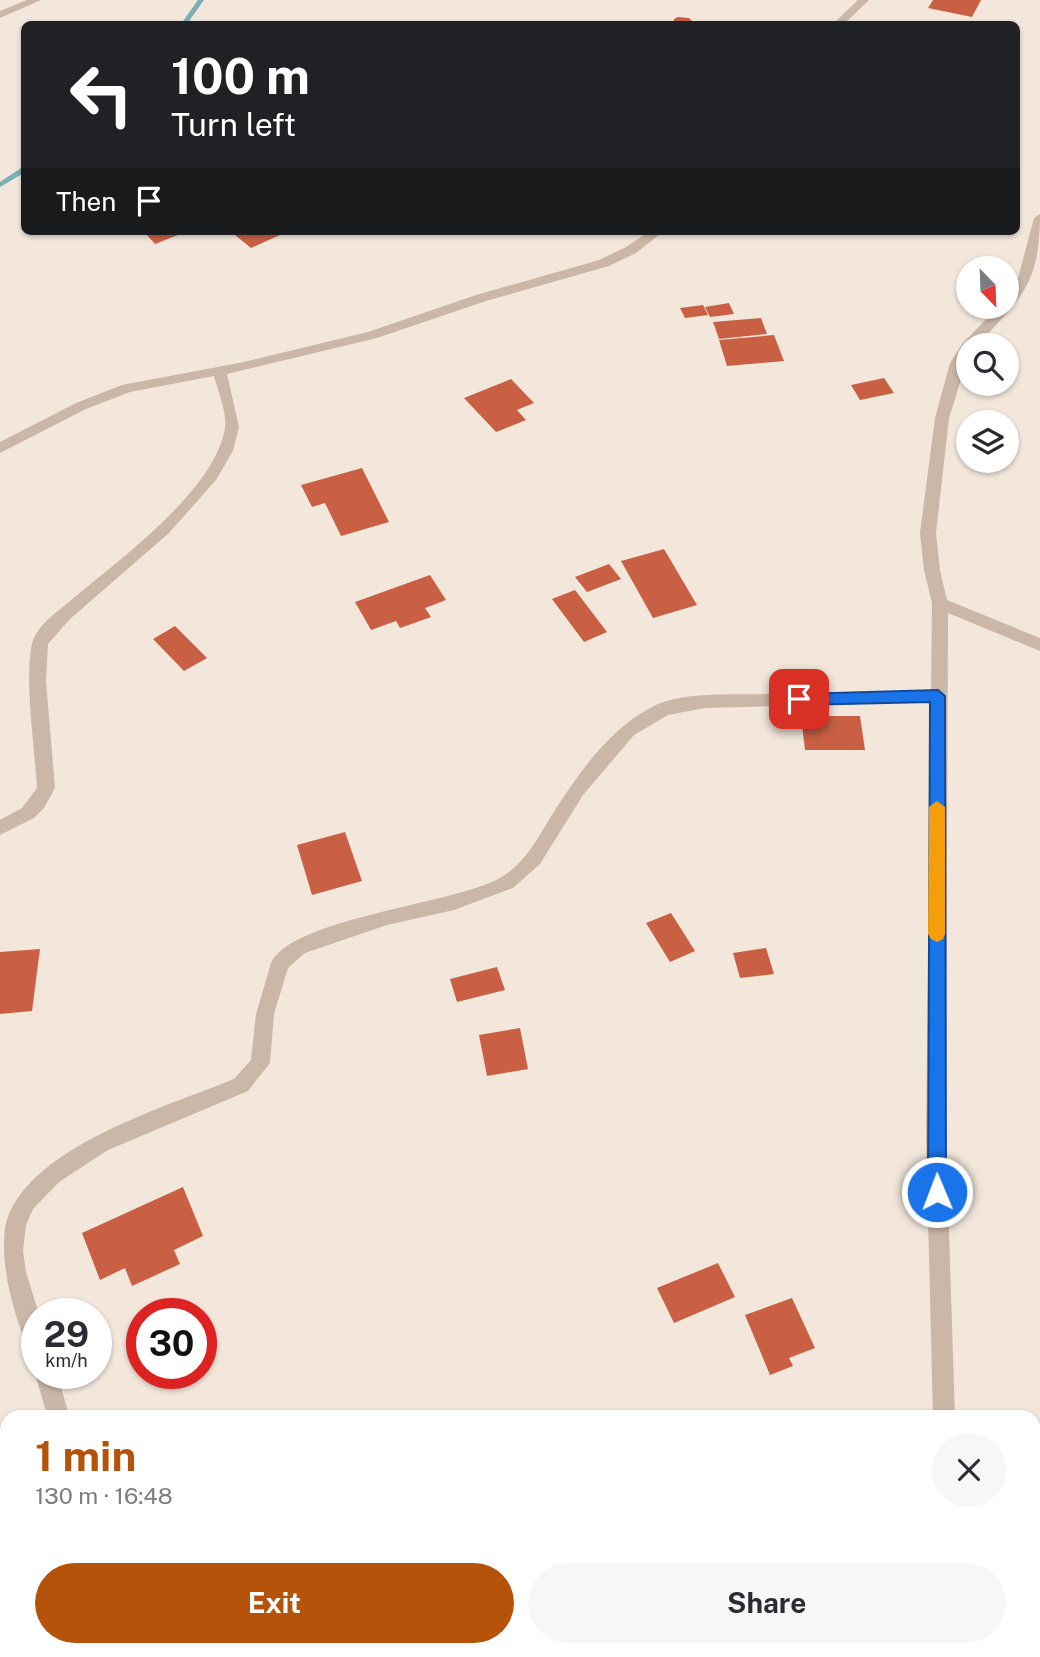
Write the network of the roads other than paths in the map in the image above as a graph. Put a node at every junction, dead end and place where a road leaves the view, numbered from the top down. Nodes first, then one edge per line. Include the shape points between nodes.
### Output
1 (36, 0) edge
2 (864, 0) edge
3 (0, 15) edge
4 (841, 21) edge
5 (1040, 218) edge
6 (652, 235) edge
7 (980, 333) edge
8 (956, 367) edge
9 (219, 370) junction
10 (0, 448) edge
11 (940, 603) junction
12 (1040, 645) edge
13 (938, 696) junction
14 (0, 828) edge
15 (23, 1298) edge
16 (50, 1389) edge
17 (57, 1410) edge
18 (944, 1410) edge

1 - 3 street
2 - 4 street
5 - 7 street via 1025,278 1015,297
6 - 9 street via 604,263 372,335
8 - 11 street via 942,418 928,533
9 - 10 street via 127,388
9 - 14 street via 233,426 212,477 184,509 57,622 40,643 38,681 46,788 39,804
11 - 12 street
11 - 13 street
13 - 15 street via 705,702 664,709 628,730 577,790 534,859 507,883 299,947 280,962 265,1014 260,1063 241,1085 101,1143 52,1175 26,1202 16,1225 13,1251
13 - 18 street via 936,1137
16 - 17 street

